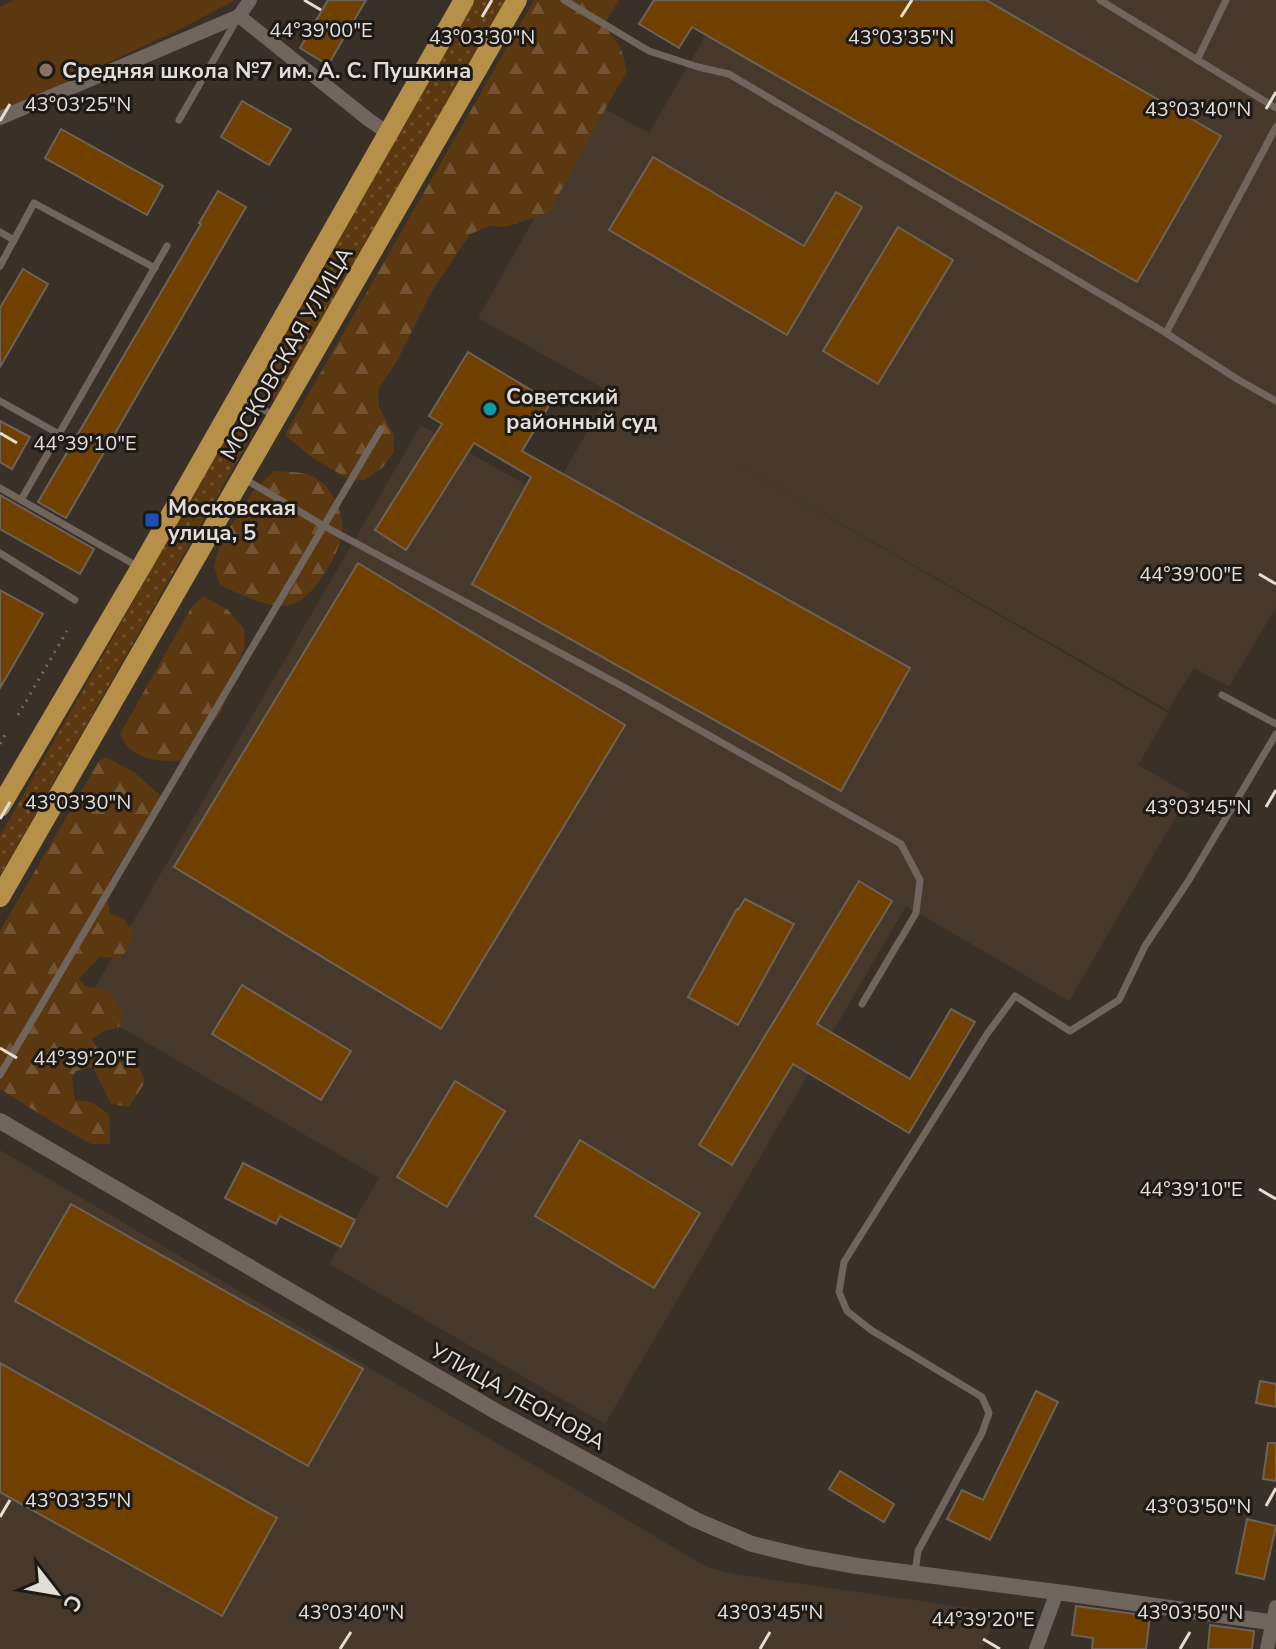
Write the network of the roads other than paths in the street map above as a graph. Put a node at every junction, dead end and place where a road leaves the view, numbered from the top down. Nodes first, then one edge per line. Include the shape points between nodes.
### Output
1 (250, 0) edge
2 (464, 0) edge
3 (517, 0) edge
4 (564, 0) edge
5 (1100, 0) edge
6 (1226, 0) edge
7 (239, 16) junction
8 (1197, 60) junction
9 (1276, 108) edge
10 (0, 118) edge
11 (179, 120) dead end
12 (1276, 127) edge
13 (388, 133) junction
14 (0, 232) edge
15 (14, 240) junction
16 (167, 246) dead end
17 (0, 266) edge
18 (155, 268) junction
19 (1166, 333) junction
20 (238, 396) junction
21 (0, 401) edge
22 (1276, 401) edge
23 (277, 417) junction
24 (381, 429) dead end
25 (59, 434) junction
26 (242, 478) junction
27 (0, 488) edge
28 (21, 500) junction
29 (324, 526) junction
30 (0, 553) edge
31 (140, 567) junction
32 (75, 600) dead end
33 (1222, 695) dead end
34 (1276, 724) edge
35 (1276, 734) edge
36 (0, 807) edge
37 (0, 897) edge
38 (862, 1004) dead end
39 (0, 1075) edge
40 (0, 1121) edge
41 (915, 1573) junction
42 (1061, 1592) junction
43 (1275, 1618) edge
44 (1036, 1649) edge
45 (1267, 1649) edge

1 - 7 street
2 - 13 main road, МОСКОВСКАЯ УЛИЦА
3 - 23 main road, МОСКОВСКАЯ УЛИЦА
4 - 19 lane via 649,51 729,74
5 - 8 lane
6 - 8 lane
7 - 10 street
7 - 11 lane
7 - 13 street
8 - 9 lane
12 - 19 lane
13 - 20 main road, МОСКОВСКАЯ УЛИЦА
14 - 15 lane
15 - 17 lane
15 - 18 lane via 34,203
16 - 18 lane
18 - 25 lane
19 - 22 lane
20 - 23 lane
20 - 31 main road, МОСКОВСКАЯ УЛИЦА
21 - 25 lane
23 - 26 main road, МОСКОВСКАЯ УЛИЦА
24 - 29 lane
25 - 28 lane
26 - 29 lane
26 - 37 main road, МОСКОВСКАЯ УЛИЦА
27 - 28 lane
28 - 31 lane
29 - 38 lane via 901,844 920,880 916,913
29 - 39 lane
30 - 32 lane
31 - 36 main road, МОСКОВСКАЯ УЛИЦА
33 - 34 lane
35 - 41 lane via 1145,946 1119,1000 1070,1031 1015,996 844,1262 839,1292 847,1311 982,1397 989,1413 918,1551
40 - 41 street, УЛИЦА ЛЕОНОВА via 497,1412 696,1520 792,1554
41 - 42 street, УЛИЦА ЛЕОНОВА
42 - 43 street, УЛИЦА ЛЕОНОВА
42 - 44 street
43 - 45 street

